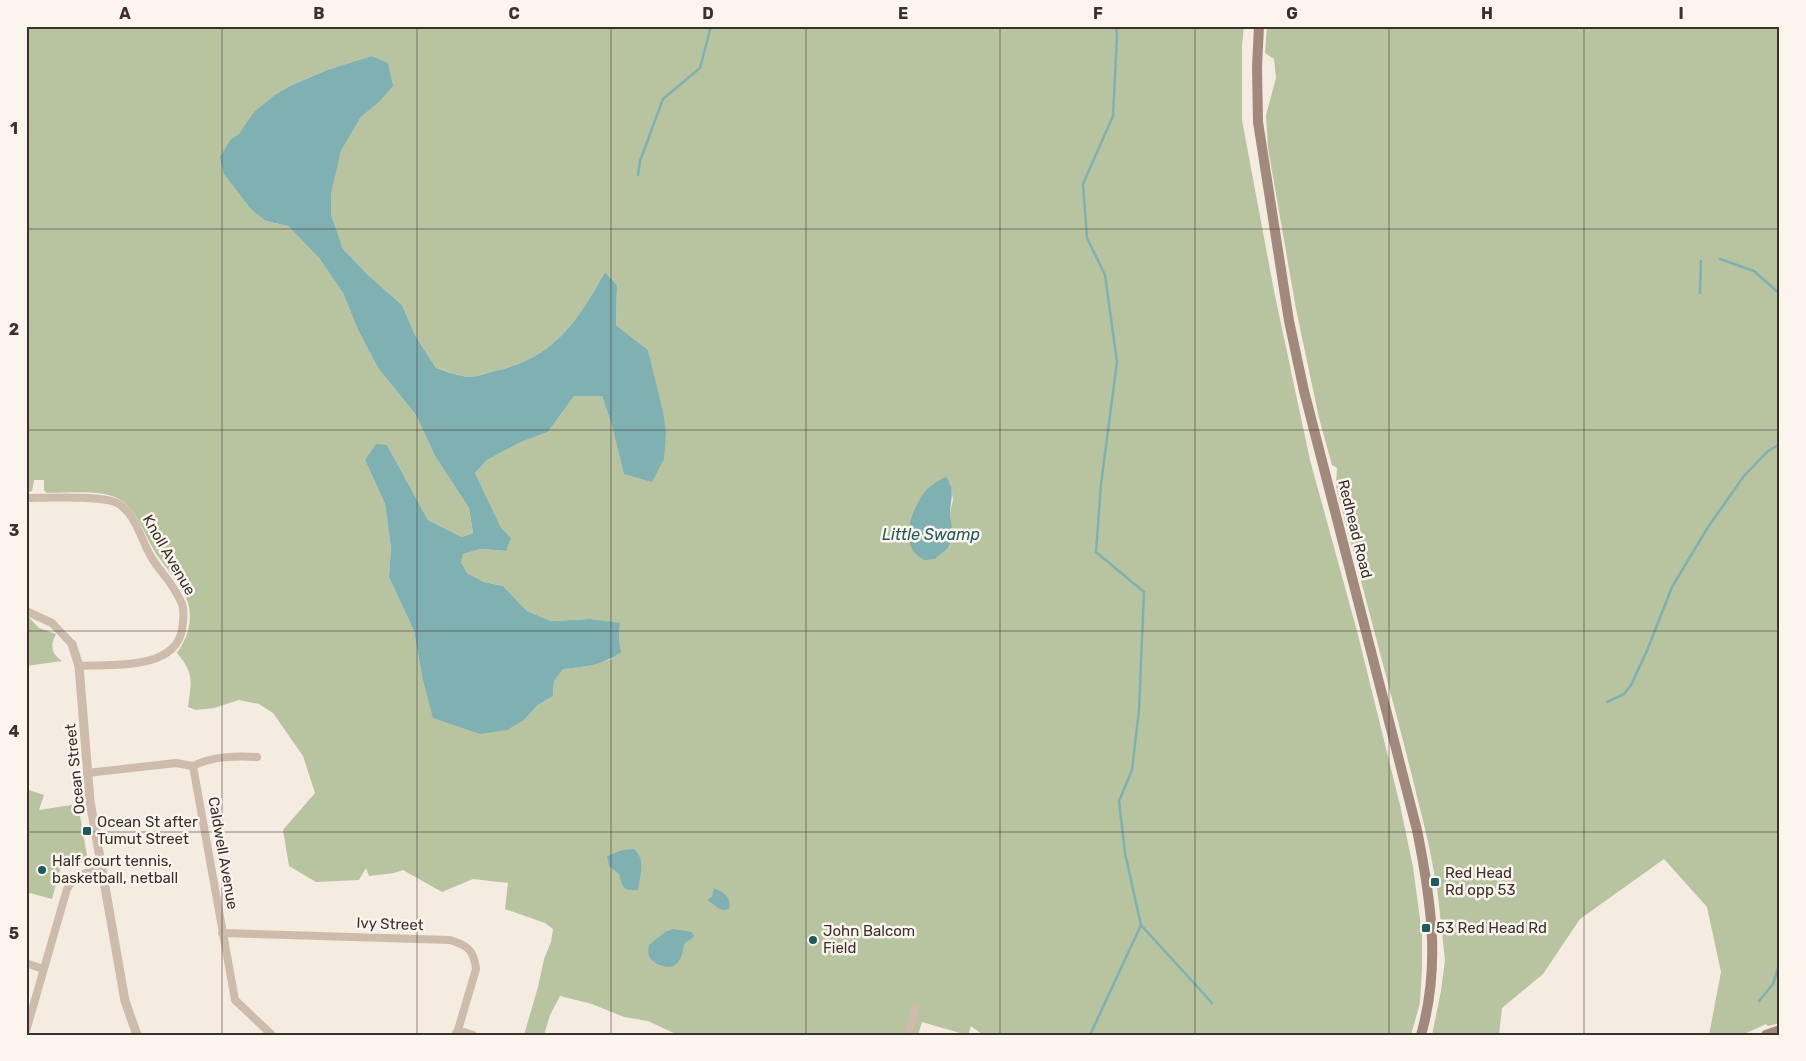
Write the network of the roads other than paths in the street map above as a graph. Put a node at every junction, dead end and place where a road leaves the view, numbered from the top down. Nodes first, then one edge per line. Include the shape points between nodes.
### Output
1 (1259, 26) edge
2 (26, 498) edge
3 (26, 611) edge
4 (72, 644) joint
5 (80, 666) junction
6 (257, 757) dead end
7 (194, 766) junction
8 (87, 773) junction
9 (102, 869) junction
10 (222, 933) junction
11 (26, 964) edge
12 (43, 968) junction
13 (916, 1008) dead end
14 (1780, 1030) edge
15 (26, 1031) edge
16 (457, 1032) edge
17 (137, 1035) edge
18 (272, 1035) edge
19 (473, 1035) edge
20 (908, 1035) edge
21 (1421, 1035) edge
22 (1766, 1035) edge

1 - 21 main road, Redhead Road via 1258,122 1289,321 1304,391 1417,830 1430,901 1433,962
2 - 5 street, Knoll Avenue via 102,499 123,506 183,606 181,633 166,654 143,663
3 - 4 street, Ocean Street via 52,623
4 - 5 street, Ocean Street
5 - 8 street, Ocean Street
6 - 7 street via 204,760
7 - 8 street via 176,762
7 - 10 street, Caldwell Avenue
8 - 9 street, Ocean Street
9 - 12 street via 73,879 67,889
9 - 17 street, Ocean Street via 125,1001
10 - 16 street, Ivy Street via 450,940 464,944 475,959 476,969
10 - 18 street, Caldwell Avenue via 235,1000
11 - 12 street
12 - 15 street
13 - 20 street
14 - 22 main road
16 - 19 street

